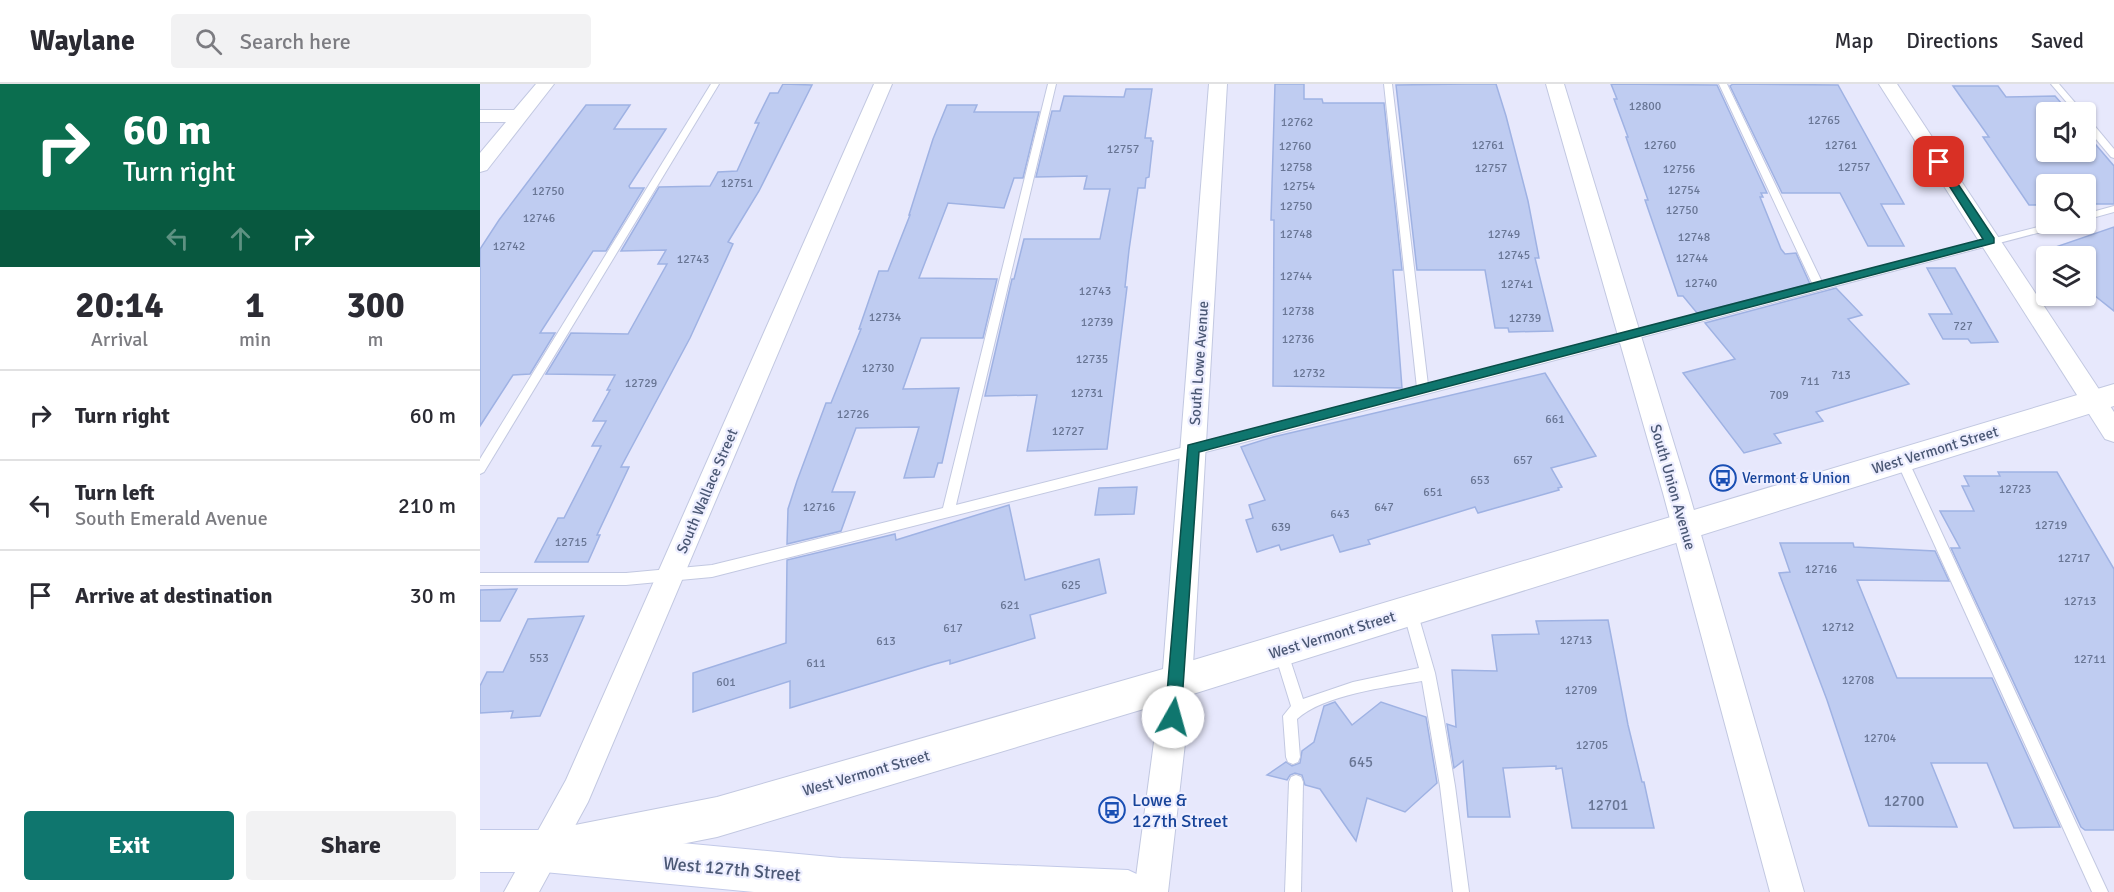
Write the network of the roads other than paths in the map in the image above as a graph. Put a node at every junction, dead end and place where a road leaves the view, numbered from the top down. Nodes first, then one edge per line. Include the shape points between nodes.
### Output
1 (544, 84) edge
2 (715, 84) edge
3 (883, 84) edge
4 (1052, 84) edge
5 (1218, 84) edge
6 (1388, 84) edge
7 (1554, 84) edge
8 (1723, 84) edge
9 (1888, 84) edge
10 (2055, 84) edge
11 (2070, 102) edge
12 (480, 116) edge
13 (520, 116) junction
14 (2096, 133) edge
15 (2114, 155) edge
16 (480, 166) edge
17 (2114, 209) edge
18 (2096, 214) edge
19 (2036, 230) edge
20 (1990, 241) junction
21 (1819, 286) junction
22 (1629, 335) junction
23 (1423, 390) junction
24 (2104, 398) edge
25 (2114, 432) edge
26 (1193, 449) junction
27 (1902, 460) junction
28 (480, 469) edge
29 (948, 511) junction
30 (1684, 527) junction
31 (671, 576) junction
32 (480, 579) edge
33 (1410, 611) junction
34 (1281, 650) junction
35 (1428, 673) junction
36 (1177, 682) junction
37 (1299, 707) junction
38 (1293, 757) dead end
39 (1296, 782) dead end
40 (480, 851) edge
41 (544, 851) junction
42 (839, 886) edge
43 (521, 892) edge
44 (1128, 892) edge
45 (1151, 892) edge
46 (1293, 892) edge
47 (1461, 892) edge
48 (1787, 892) edge
49 (2100, 892) edge

1 - 13 street
2 - 28 lane
3 - 31 street, South Wallace Street
4 - 29 lane
5 - 26 street, South Lowe Avenue
6 - 23 lane
7 - 22 street, South Union Avenue
8 - 21 lane
9 - 20 street
10 - 11 lane
12 - 13 street
13 - 16 street
14 - 15 lane
17 - 18 lane
19 - 20 lane
20 - 21 lane
20 - 24 street
21 - 22 lane
22 - 23 lane
22 - 30 street, South Union Avenue
23 - 26 lane
24 - 25 street
24 - 27 street, West Vermont Street
26 - 29 lane
26 - 36 street, South Lowe Avenue
27 - 30 street, West Vermont Street
27 - 49 lane
29 - 31 lane via 712,571
30 - 33 street, West Vermont Street
30 - 48 street, South Union Avenue
31 - 32 lane
31 - 41 street, South Wallace Street via 577,791
33 - 34 street, West Vermont Street
33 - 35 lane
34 - 36 street, West Vermont Street
34 - 37 lane
35 - 37 lane via 1334,693
35 - 47 lane via 1444,748
36 - 41 street, West Vermont Street via 717,818
36 - 45 street, South Lowe Avenue
37 - 38 lane via 1290,716
39 - 46 lane
40 - 41 main road, West 127th Street
41 - 42 main road, West 127th Street
41 - 43 street, South Wallace Street
42 - 44 main road, West 127th Street

